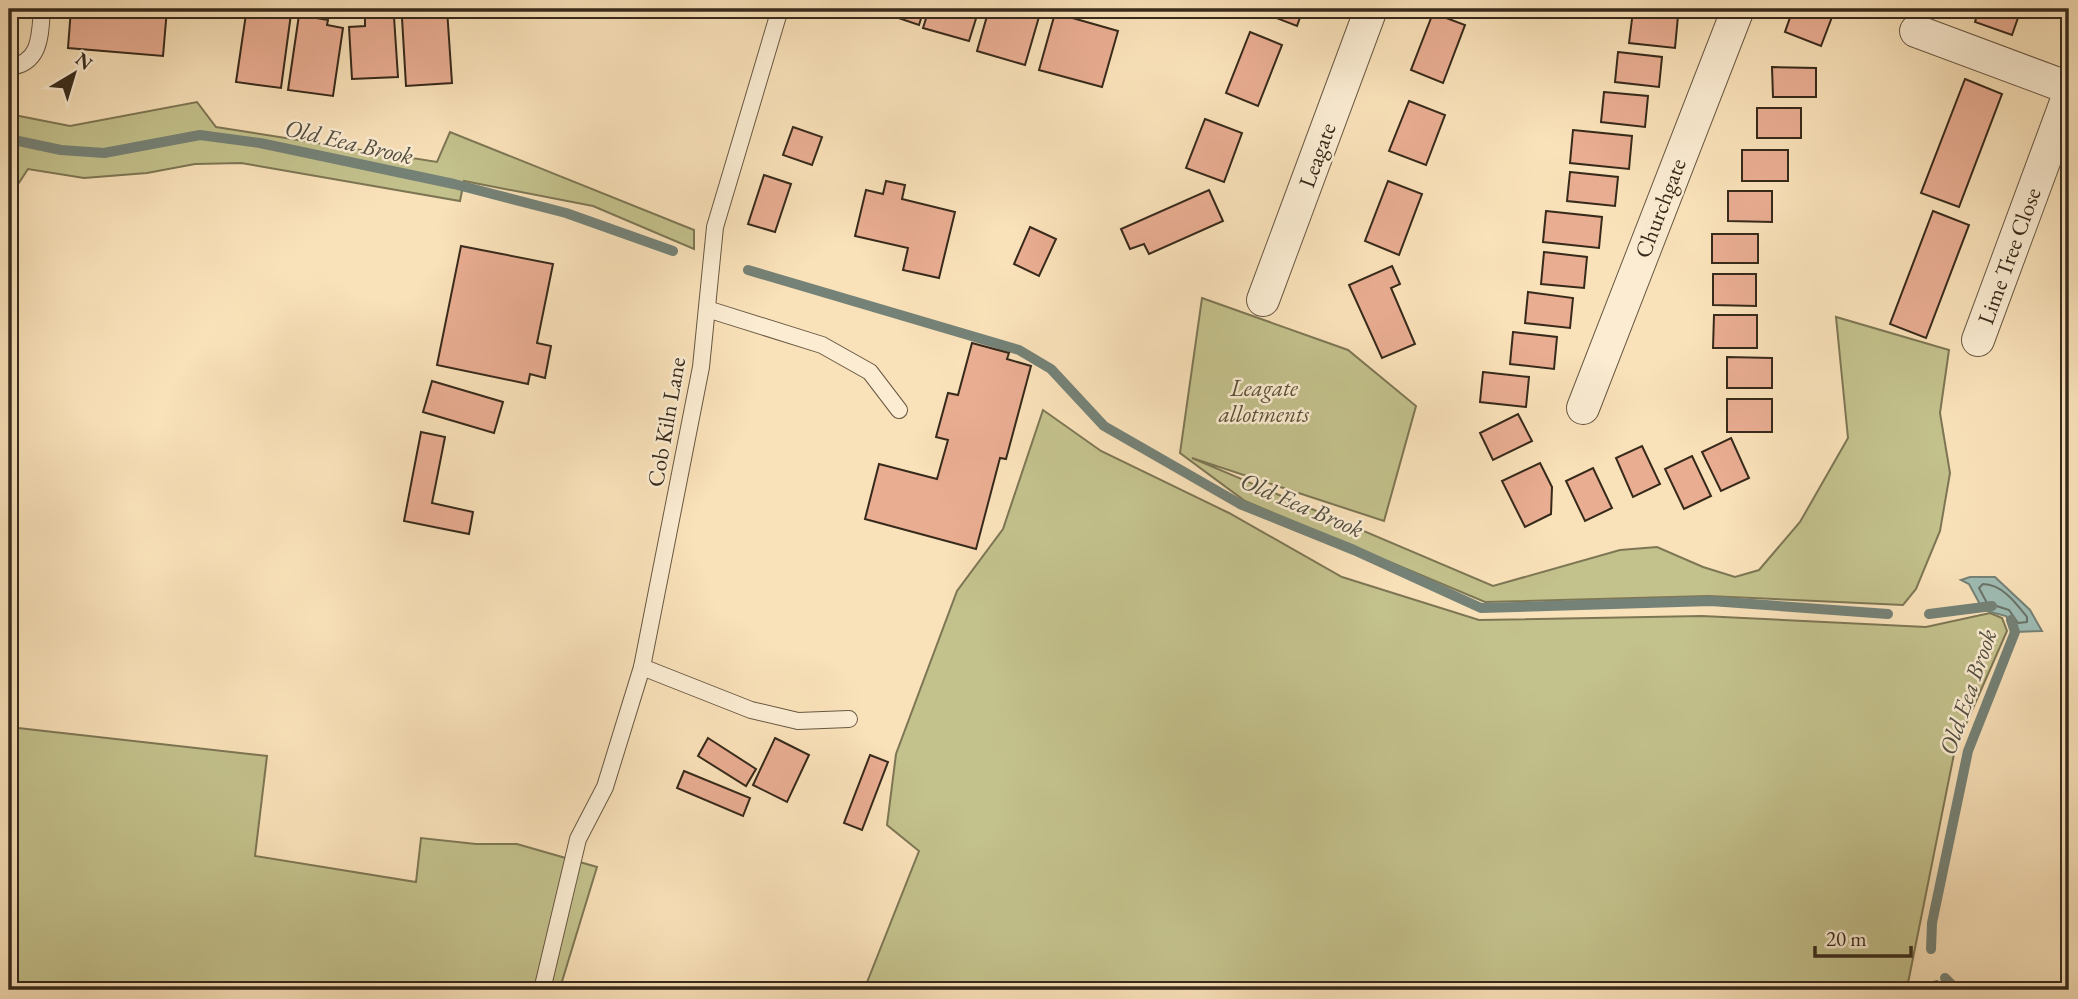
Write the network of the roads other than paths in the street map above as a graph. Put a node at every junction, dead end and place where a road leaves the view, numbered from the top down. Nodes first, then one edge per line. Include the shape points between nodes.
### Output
1 (42, 9) edge
2 (780, 9) edge
3 (1371, 9) edge
4 (1738, 9) edge
5 (1916, 31) dead end
6 (9, 67) edge
7 (2069, 88) edge
8 (2069, 94) edge
9 (1263, 300) dead end
10 (706, 309) junction
11 (1978, 340) dead end
12 (1583, 408) dead end
13 (900, 410) dead end
14 (642, 667) junction
15 (849, 719) dead end
16 (542, 990) edge

1 - 6 lane via 39,44 33,56 25,64
2 - 10 lane, Cob Kiln Lane via 715,227
3 - 9 street, Leagate
4 - 12 street, Churchgate
5 - 7 street
8 - 11 street, Lime Tree Close
10 - 13 lane via 822,345 870,372
10 - 14 lane, Cob Kiln Lane via 701,367
14 - 15 lane via 751,709 798,720
14 - 16 lane, Cob Kiln Lane via 605,787 578,839

